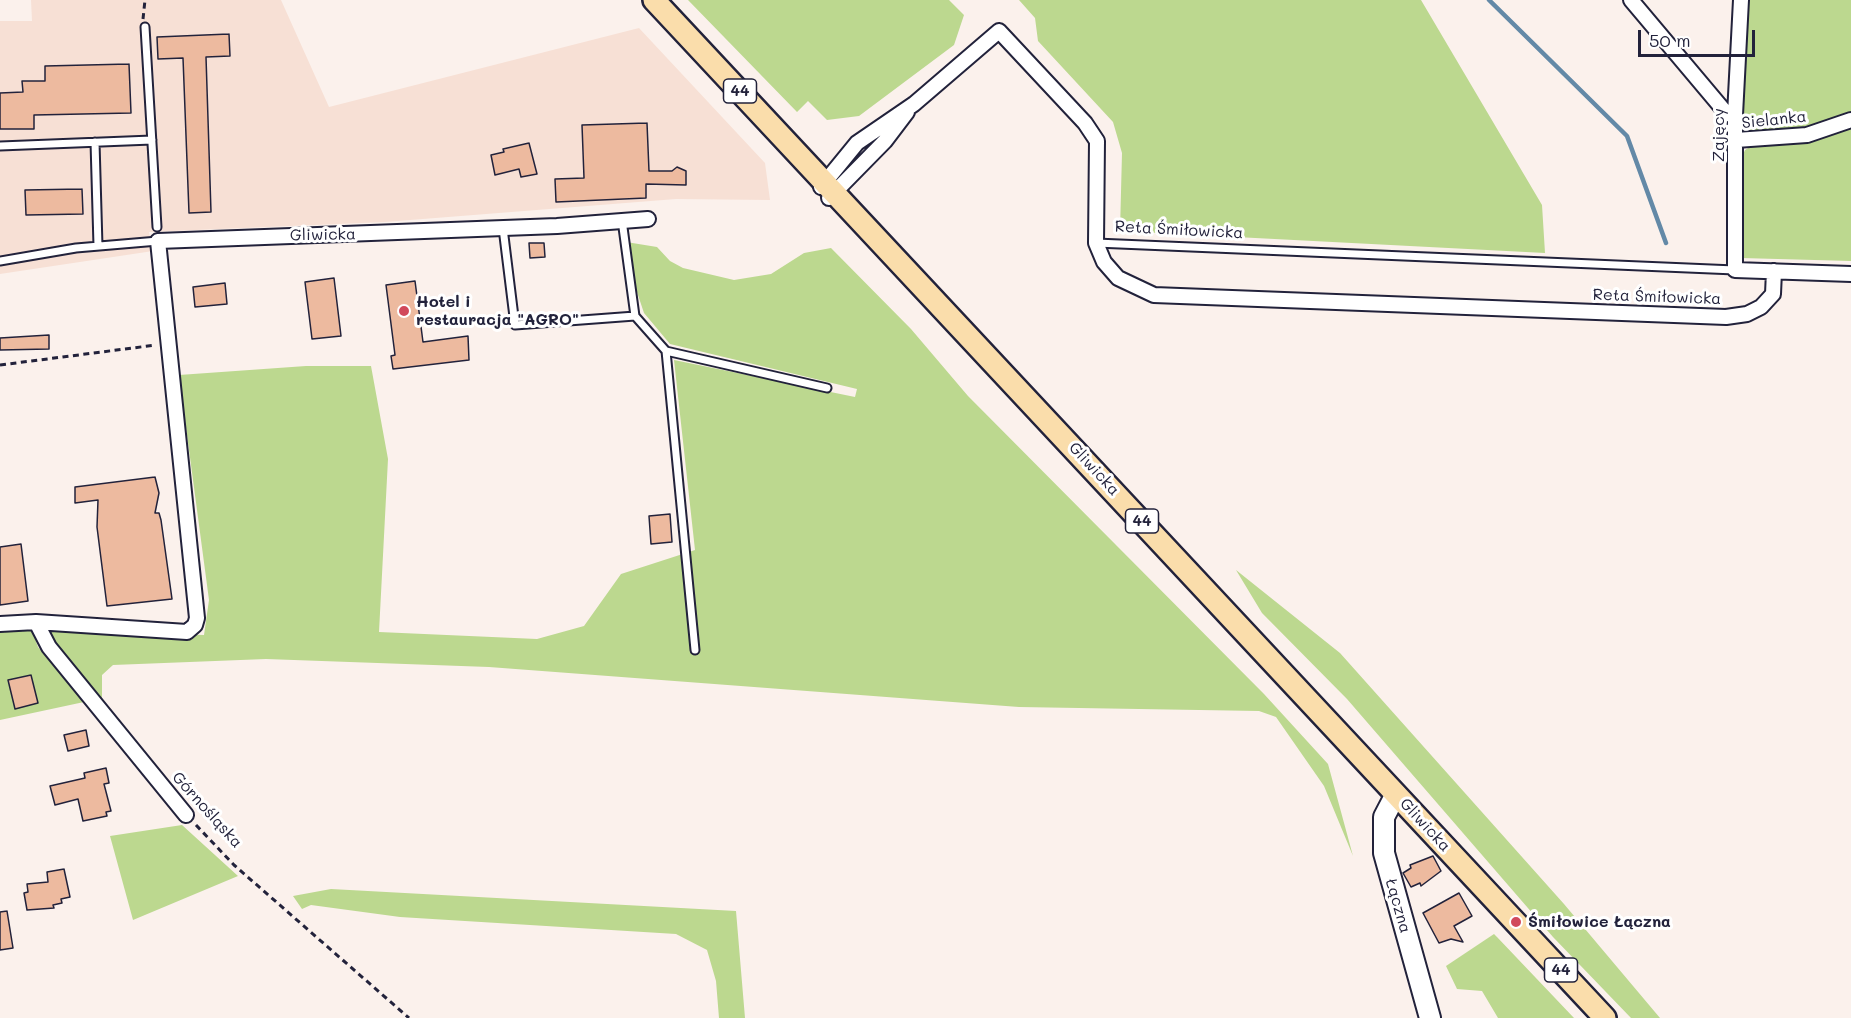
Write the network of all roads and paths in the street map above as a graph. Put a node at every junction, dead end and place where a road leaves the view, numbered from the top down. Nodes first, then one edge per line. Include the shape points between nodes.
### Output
1 (145, 0) edge
2 (654, 0) edge
3 (1631, 0) edge
4 (1740, 0) edge
5 (146, 27) joint
6 (914, 104) junction
7 (1735, 115) junction
8 (1851, 120) edge
9 (152, 140) junction
10 (1736, 140) junction
11 (95, 142) junction
12 (0, 146) edge
13 (826, 191) junction
14 (648, 219) dead end
15 (622, 220) junction
16 (503, 228) junction
17 (157, 234) junction
18 (1096, 243) junction
19 (98, 246) junction
20 (0, 261) edge
21 (1735, 270) junction
22 (1774, 271) junction
23 (1851, 274) edge
24 (635, 316) junction
25 (168, 343) junction
26 (666, 351) junction
27 (0, 365) edge
28 (827, 388) dead end
29 (36, 622) junction
30 (0, 624) edge
31 (695, 650) dead end
32 (1396, 794) junction
33 (186, 815) joint
34 (409, 1018) edge
35 (1430, 1018) edge
36 (1605, 1018) edge

1 - 5 path via 142,14
2 - 13 main road, Gliwicka / 44
3 - 7 street via 1727,114
4 - 7 street, Zajęcy
5 - 9 lane
6 - 13 street via 885,141
6 - 13 street via 857,143
6 - 18 street via 999,31 1085,123 1097,141
7 - 10 street, Zajęcy
8 - 10 street, Sielanka via 1807,135
9 - 11 lane
9 - 17 lane
10 - 21 street, Zajęcy
11 - 12 lane
11 - 19 lane
13 - 32 main road, Gliwicka / 44
14 - 15 street, Gliwicka
15 - 16 street, Gliwicka
15 - 24 lane
16 - 17 street, Gliwicka
16 - 24 lane via 515,325
17 - 19 lane, Gliwicka
17 - 25 street
18 - 21 lane, Reta Śmiłowicka
18 - 22 street, Reta Śmiłowicka via 1104,262 1118,278 1154,295 1726,317 1761,307 1773,294
19 - 20 lane, Gliwicka
21 - 22 street, Reta Śmiłowicka
22 - 23 street, Reta Śmiłowicka
24 - 26 lane
25 - 27 path
25 - 29 street via 195,625 187,632
26 - 28 lane
26 - 31 lane
29 - 30 street
29 - 33 street, Górnośląska via 49,646
32 - 35 street, Łączna via 1384,817 1384,852
32 - 36 main road, Gliwicka / 44
33 - 34 path, Górnośląska via 234,865

